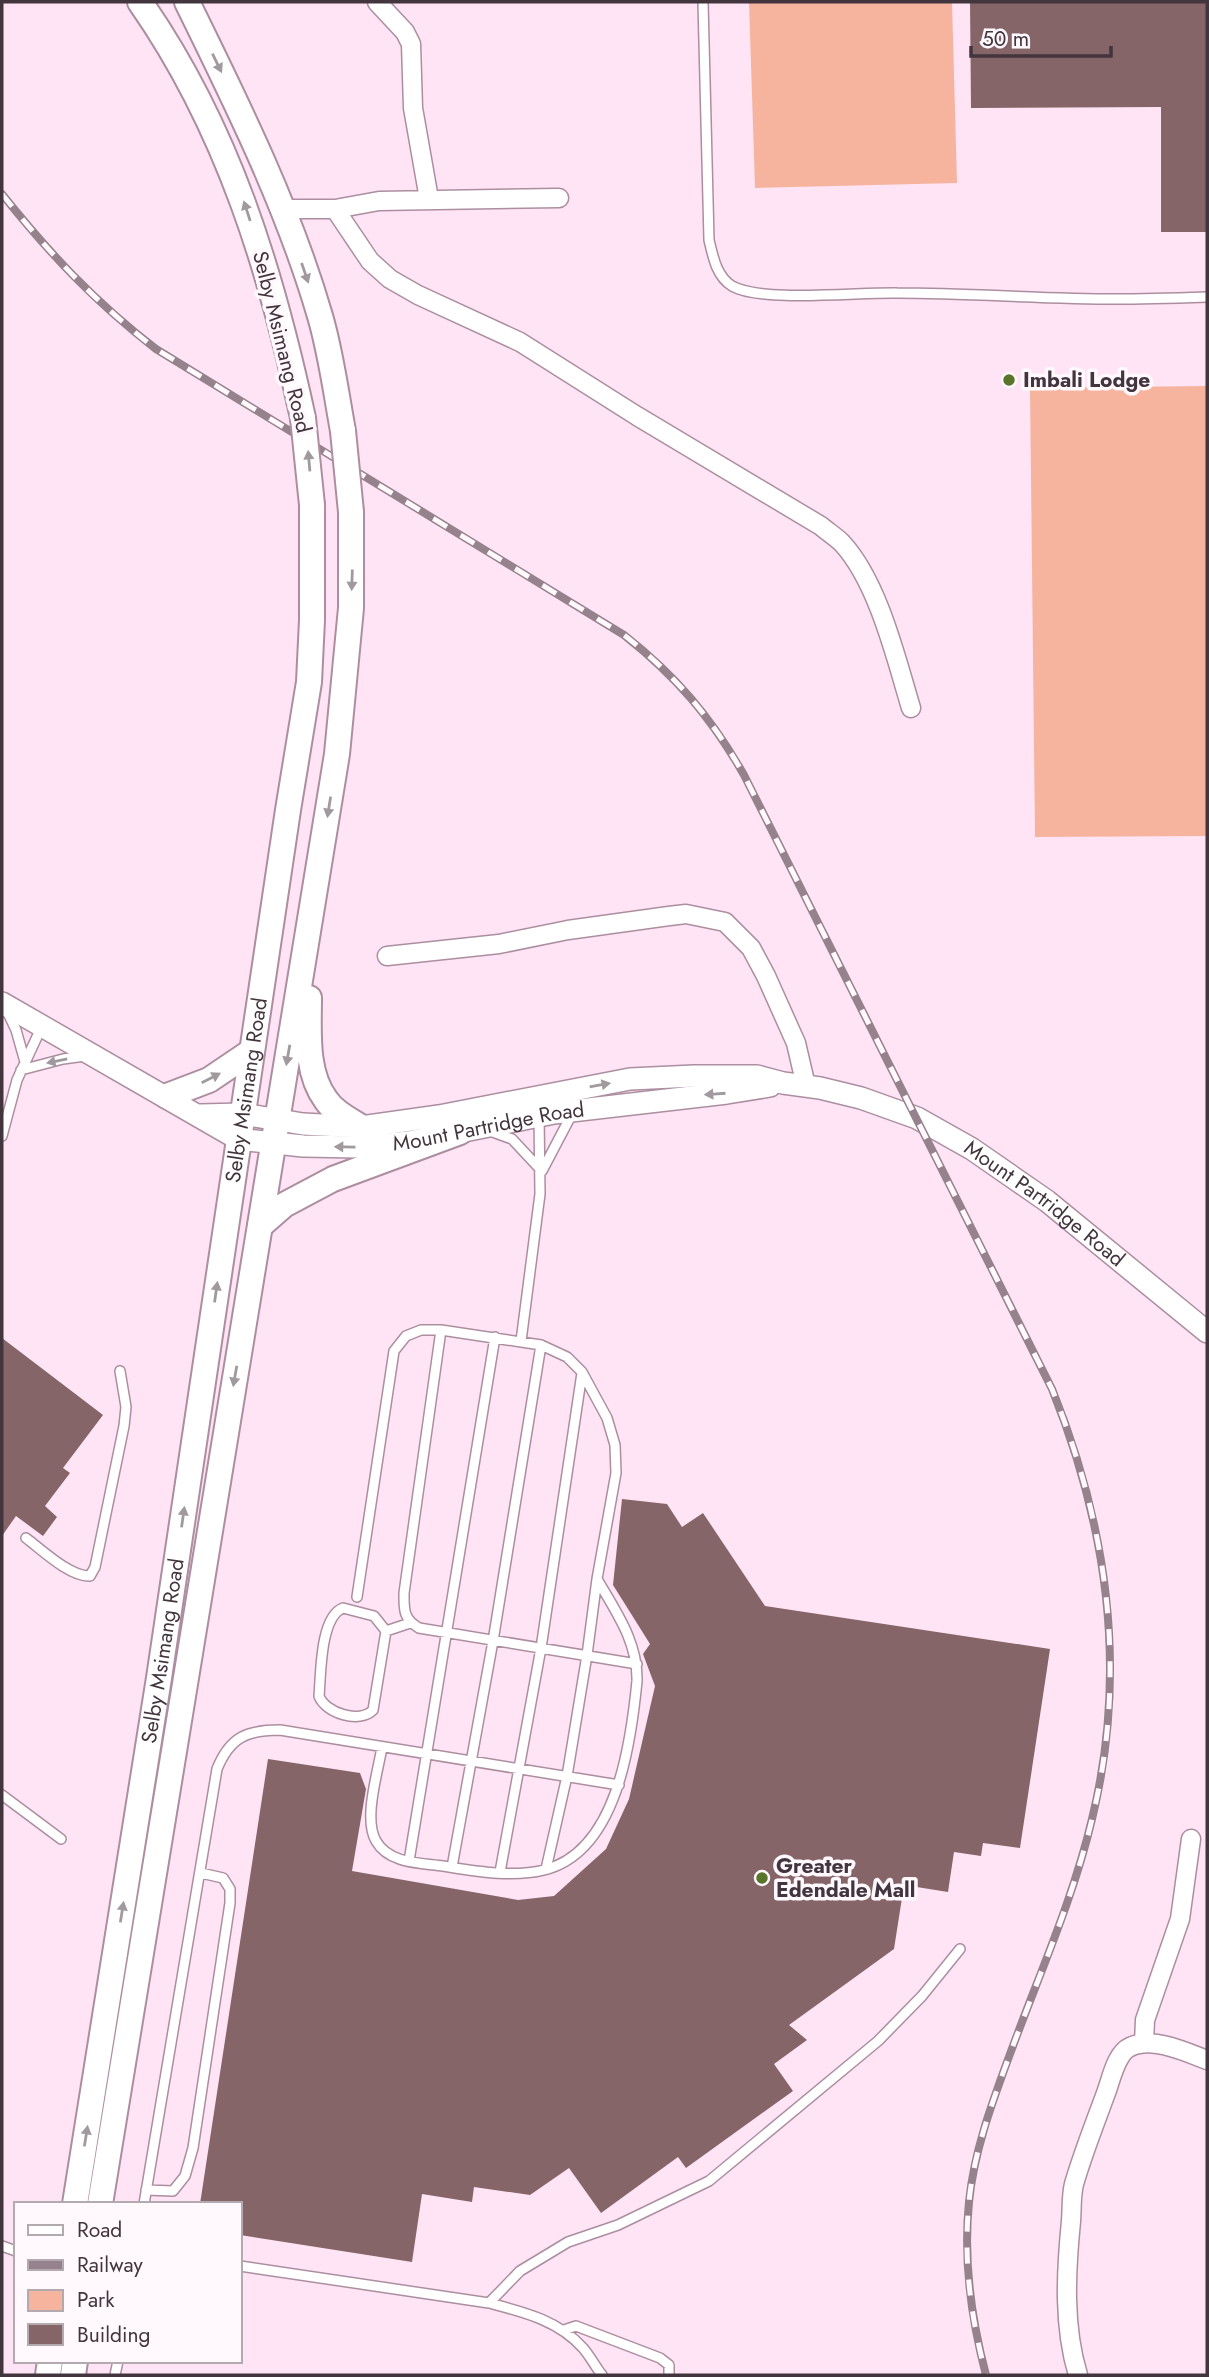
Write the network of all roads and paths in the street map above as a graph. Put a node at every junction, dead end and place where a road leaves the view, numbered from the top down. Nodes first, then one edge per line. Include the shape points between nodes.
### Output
1 (140, 2) edge
2 (187, 2) edge
3 (377, 2) edge
4 (703, 2) edge
5 (559, 198) dead end
6 (429, 199) junction
7 (281, 209) junction
8 (335, 209) junction
9 (1207, 297) edge
10 (911, 708) dead end
11 (307, 945) junction
12 (387, 956) dead end
13 (2, 1003) edge
14 (42, 1026) junction
15 (252, 1051) junction
16 (94, 1056) junction
17 (23, 1066) junction
18 (783, 1083) junction
19 (806, 1086) junction
20 (167, 1096) junction
21 (537, 1106) junction
22 (574, 1110) junction
23 (242, 1114) junction
24 (200, 1115) junction
25 (360, 1127) junction
26 (470, 1130) junction
27 (274, 1131) junction
28 (2, 1136) edge
29 (238, 1139) junction
30 (540, 1172) junction
31 (260, 1226) junction
32 (441, 1330) junction
33 (1207, 1332) edge
34 (495, 1337) junction
35 (521, 1341) junction
36 (541, 1345) junction
37 (120, 1371) dead end
38 (582, 1372) junction
39 (26, 1538) dead end
40 (597, 1579) junction
41 (357, 1597) dead end
42 (410, 1623) junction
43 (386, 1631) junction
44 (445, 1633) junction
45 (493, 1641) junction
46 (541, 1648) junction
47 (587, 1655) junction
48 (637, 1664) junction
49 (382, 1747) junction
50 (425, 1754) junction
51 (472, 1762) junction
52 (520, 1769) junction
53 (567, 1776) junction
54 (620, 1785) junction
55 (2, 1795) edge
56 (61, 1839) dead end
57 (1191, 1839) dead end
58 (409, 1861) junction
59 (452, 1867) junction
60 (546, 1870) junction
61 (500, 1872) junction
62 (201, 1873) junction
63 (960, 1949) dead end
64 (1144, 2043) junction
65 (1207, 2060) edge
66 (146, 2190) junction
67 (75, 2202) edge
68 (100, 2202) edge
69 (144, 2202) edge
70 (242, 2266) edge
71 (489, 2302) junction
72 (564, 2330) junction
73 (602, 2375) edge
74 (669, 2375) edge
75 (1078, 2375) edge

15 -> 1 main road, Selby Msimang Road, bridge via 309,682 312,505 303,418 287,341 240,192 205,110
2 -> 7 main road, Selby Msimang Road via 256,142
3 - 6 street via 411,44 413,108
4 - 9 lane via 709,240 715,264 732,285 751,293 779,295
5 - 6 street
6 - 8 street
7 - 8 street
7 -> 11 main road, Selby Msimang Road, bridge via 320,316 343,431 351,512 347,664
8 - 10 street via 370,261 390,279 520,342 842,543 876,602
11 - 25 main road via 314,1074 326,1100
11 -> 27 main road, Selby Msimang Road
12 - 19 street via 499,944 686,914 725,922 751,948 766,976 796,1043
13 - 14 street, Mount Partridge Road
13 - 17 lane via 16,1030
14 - 16 street, Mount Partridge Road
14 - 17 lane
20 -> 15 main road via 209,1080
15 - 23 main road, Selby Msimang Road
16 -> 17 lane
16 - 20 street, Mount Partridge Road
17 - 28 lane
18 - 19 street, Mount Partridge Road
21 -> 18 street, Mount Partridge Road via 630,1079 757,1076
18 -> 22 street, Mount Partridge Road
19 - 33 street, Mount Partridge Road via 891,1108 972,1149 1047,1201
20 - 24 street, Mount Partridge Road
21 - 22 street, Mount Partridge Road
21 - 25 street, Mount Partridge Road
21 - 26 street, Mount Partridge Road
21 - 30 lane
22 - 30 lane
23 - 24 street, Mount Partridge Road
23 - 27 street, Mount Partridge Road
23 - 29 main road, Selby Msimang Road
24 - 29 street, Mount Partridge Road
25 - 27 street, Mount Partridge Road via 303,1124
26 -> 27 street, Mount Partridge Road via 358,1147
26 - 30 lane via 512,1139
26 - 31 main road via 322,1184 284,1205
27 - 29 street, Mount Partridge Road
27 - 31 main road, Selby Msimang Road
67 -> 29 main road, Selby Msimang Road
30 - 35 lane
31 -> 68 main road, Selby Msimang Road
32 - 34 lane
32 - 41 lane via 406,1336 394,1351
32 - 42 lane via 404,1593 404,1615
34 - 35 lane
34 - 44 lane
35 - 36 lane
36 - 38 lane via 567,1357
36 - 45 lane
37 - 39 lane via 124,1426 90,1576 71,1571
38 - 40 lane via 607,1419 615,1446 616,1473
38 - 46 lane
40 - 47 lane
40 - 48 lane via 626,1629
42 - 43 lane
42 - 44 lane
43 - 43 lane via 369,1715 330,1711 321,1704 327,1624 335,1611 351,1608 374,1616
44 - 45 lane
44 - 50 lane
45 - 46 lane
45 - 51 lane
46 - 47 lane
46 - 52 lane
47 - 48 lane
47 - 53 lane
48 - 54 lane
49 - 50 lane
49 - 58 lane via 372,1832 384,1851
49 - 62 lane via 280,1730 236,1739 217,1769
50 - 51 lane
50 - 58 lane
51 - 52 lane
51 - 59 lane
52 - 53 lane
52 - 61 lane
53 - 54 lane
53 - 60 lane
54 - 60 lane via 594,1836
55 - 56 lane
57 - 64 street via 1180,1919 1144,2020
58 - 59 lane
59 - 61 lane
60 - 61 lane
62 - 66 lane
62 - 66 lane via 223,1878 230,1889 230,1903 193,2148 185,2176 173,2191
63 - 71 lane via 878,2040 709,2181 618,2225 568,2242 520,2271
64 - 65 street
64 - 75 street via 1123,2051 1074,2187 1067,2259 1072,2356
66 - 69 lane
70 - 71 lane
71 - 72 lane
72 - 73 lane via 584,2348
72 - 74 lane via 576,2326 660,2358 669,2365

